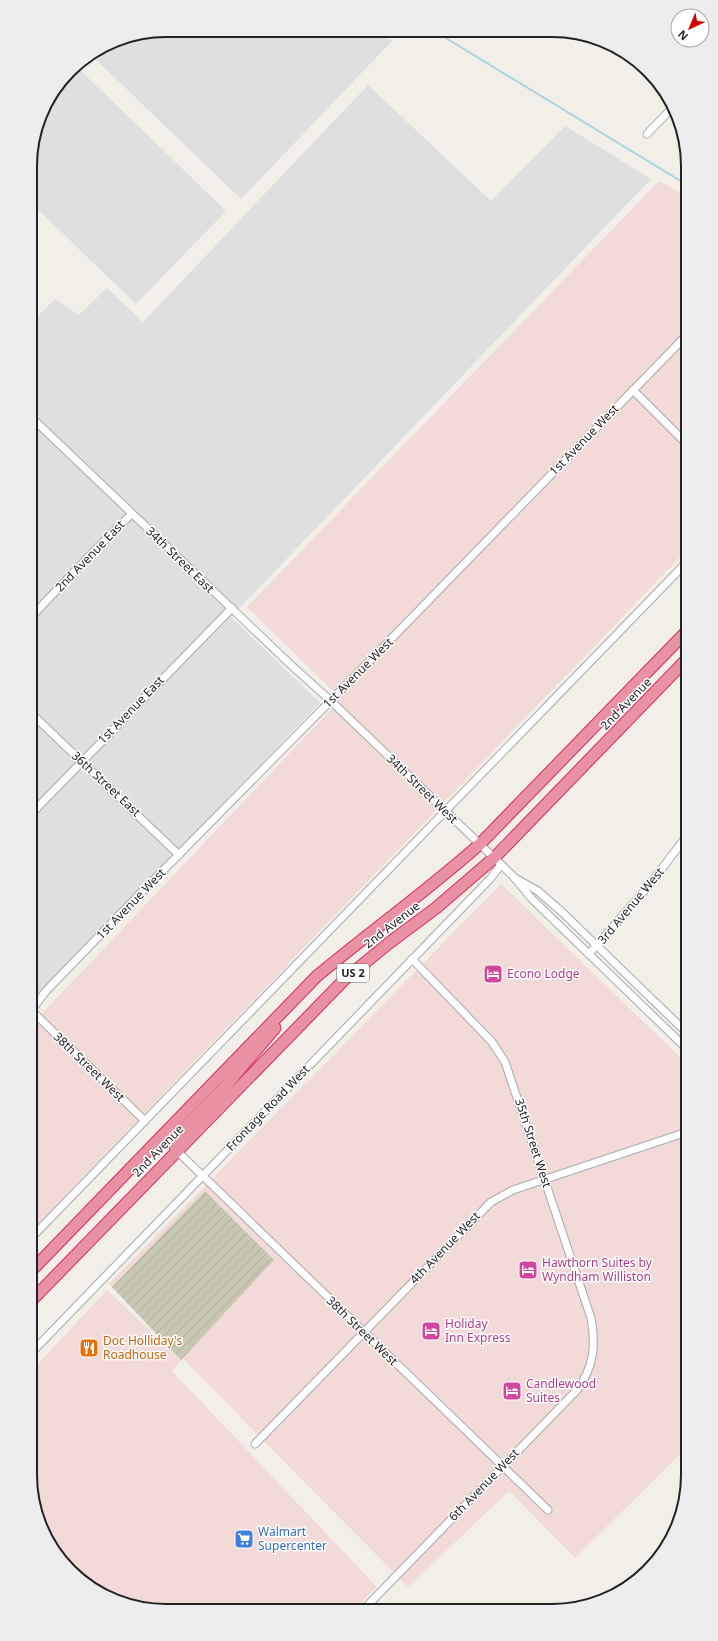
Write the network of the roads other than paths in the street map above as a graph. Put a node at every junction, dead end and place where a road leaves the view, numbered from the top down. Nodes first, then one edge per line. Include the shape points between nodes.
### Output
1 (669, 112) edge
2 (647, 134) dead end
3 (681, 341) edge
4 (633, 390) junction
5 (37, 425) edge
6 (681, 438) edge
7 (132, 514) junction
8 (681, 568) edge
9 (232, 608) junction
10 (37, 611) edge
11 (681, 637) edge
12 (681, 665) edge
13 (331, 701) junction
14 (37, 719) edge
15 (82, 761) junction
16 (37, 808) edge
17 (446, 811) junction
18 (480, 844) junction
19 (681, 844) edge
20 (179, 855) junction
21 (498, 861) junction
22 (513, 876) junction
23 (597, 945) junction
24 (345, 953) junction
25 (589, 954) junction
26 (412, 959) junction
27 (37, 1003) edge
28 (37, 1016) edge
29 (681, 1027) edge
30 (681, 1043) edge
31 (145, 1121) junction
32 (681, 1134) edge
33 (177, 1151) junction
34 (202, 1176) junction
35 (545, 1180) junction
36 (37, 1232) edge
37 (37, 1265) edge
38 (37, 1295) edge
39 (363, 1332) junction
40 (37, 1347) edge
41 (593, 1358) joint
42 (255, 1444) dead end
43 (503, 1467) junction
44 (548, 1510) dead end
45 (369, 1604) edge

1 - 2 street
3 - 4 street, 1st Avenue West
4 - 6 street
4 - 13 street, 1st Avenue West
5 - 7 street, 34th Street East
7 - 9 street, 34th Street East
7 - 10 street, 2nd Avenue East via 96,547
8 - 17 street
9 - 13 street, 34th Street East
9 - 15 street, 1st Avenue East
11 - 18 highway, 2nd Avenue / US 2
12 - 21 highway, 2nd Avenue / US 2
13 - 17 street, 34th Street West
13 - 20 street, 1st Avenue West
14 - 15 street, 36th Street East
15 - 16 street, 1st Avenue East
15 - 20 street, 36th Street East
17 - 18 street, 34th Street West
17 - 31 street
18 - 21 street, 34th Street West
18 - 24 highway, 2nd Avenue / US 2 via 444,876
19 - 23 street, 3rd Avenue West via 644,893
20 - 27 street, 1st Avenue West
21 - 22 street, 34th Street West
21 - 26 street, Frontage Road West
21 - 33 highway, 2nd Avenue / US 2 via 345,979
22 - 23 street, 34th Street West via 549,900
22 - 25 street, 34th Street West via 527,894
23 - 25 street, 3rd Avenue West
23 - 29 street, 34th Street West
24 - 33 highway via 319,979 224,1088 176,1137 174,1144
24 - 37 highway, 2nd Avenue / US 2 via 288,1005
25 - 30 street, 34th Street West
26 - 34 street, Frontage Road West
26 - 35 street, 35th Street West via 501,1054 512,1077
28 - 31 street, 38th Street West
31 - 36 street
32 - 35 street, 4th Avenue West
33 - 34 street, 38th Street West
33 - 38 highway, 2nd Avenue / US 2
34 - 39 street, 38th Street West
34 - 40 street, Frontage Road West
35 - 39 street, 4th Avenue West via 509,1192 485,1206
35 - 41 street, 35th Street West via 591,1318 595,1338
39 - 42 street, 4th Avenue West
39 - 43 street, 38th Street West
41 - 43 street, 6th Avenue West via 577,1390
43 - 44 street, 38th Street West
43 - 45 street, 6th Avenue West

